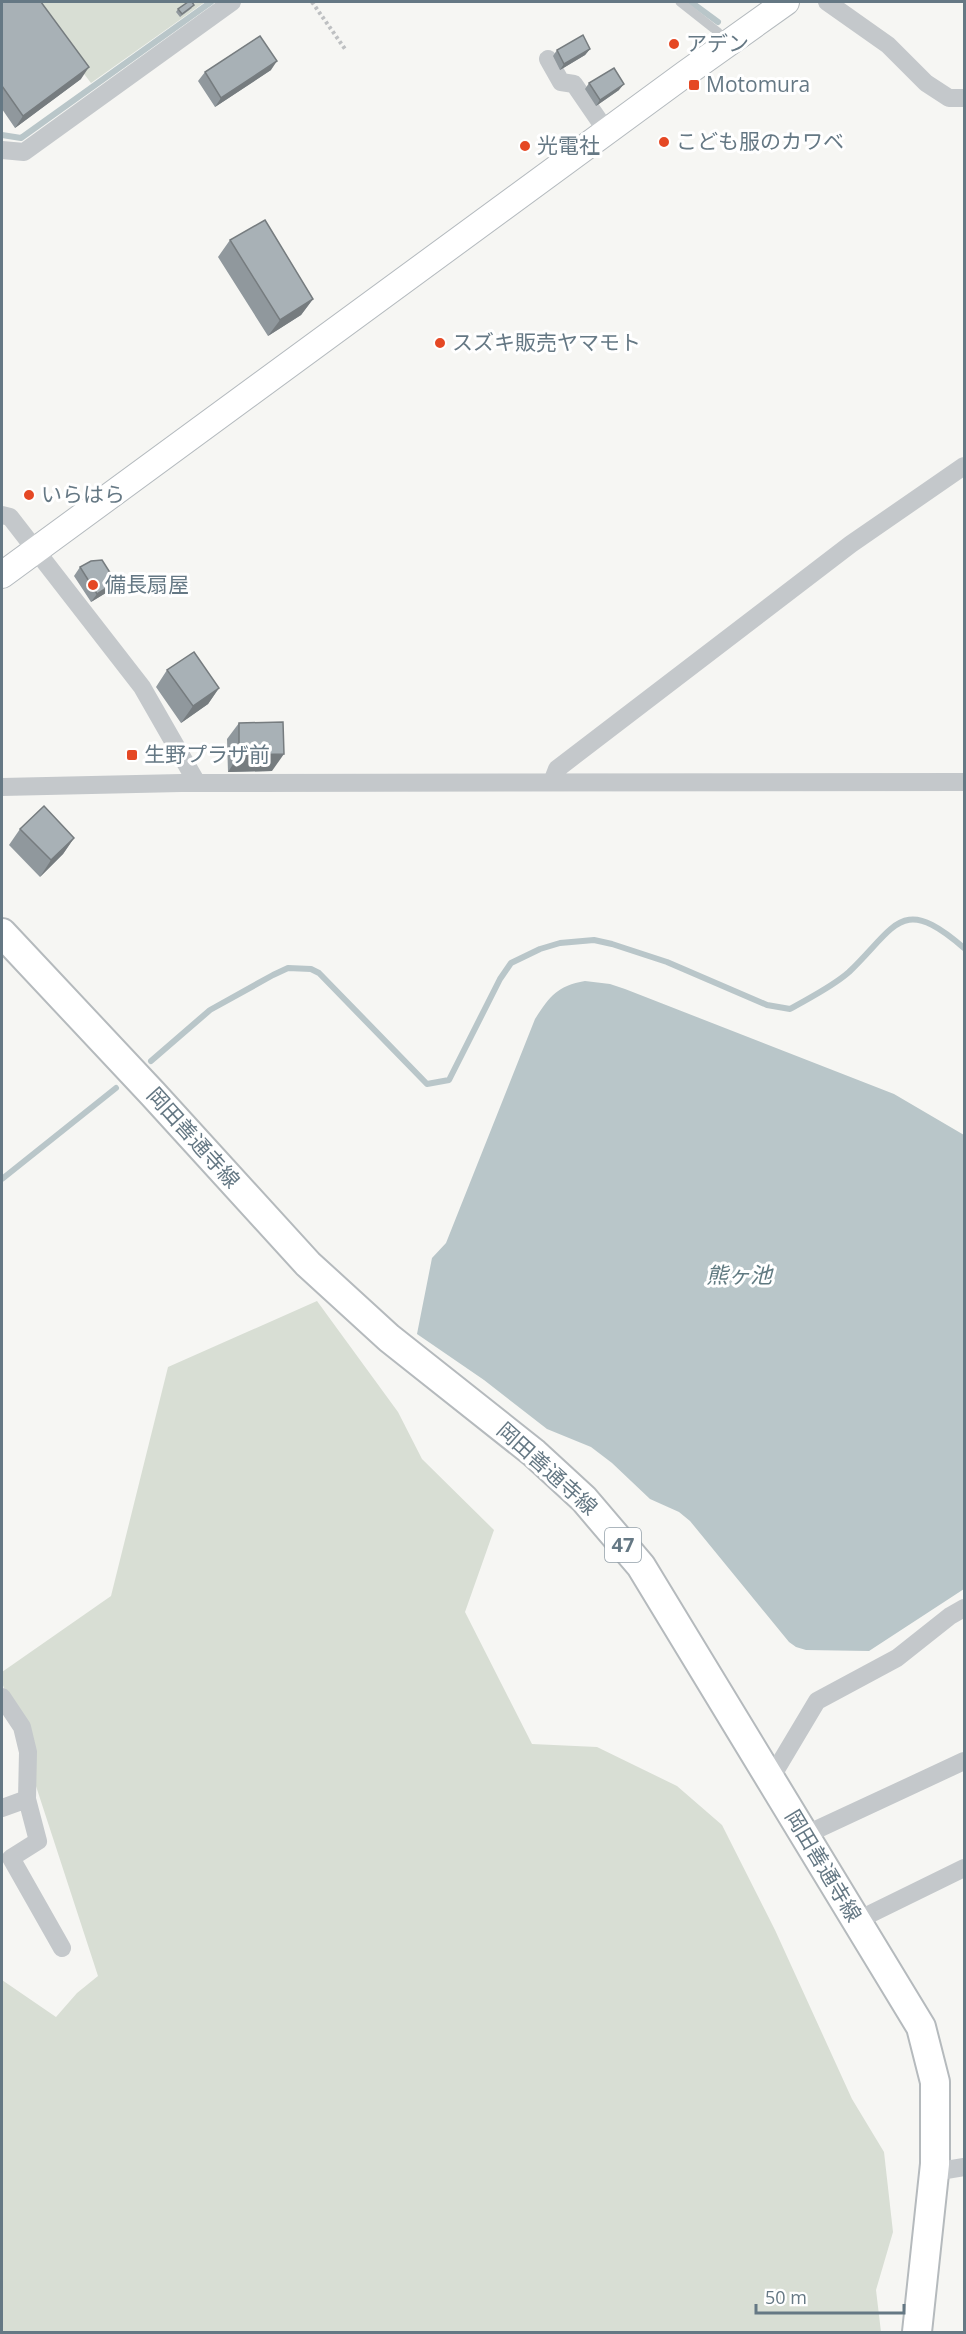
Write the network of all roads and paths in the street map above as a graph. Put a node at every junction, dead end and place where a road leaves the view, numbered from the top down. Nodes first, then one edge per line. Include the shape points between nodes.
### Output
1 (232, 2) edge
2 (312, 2) edge
3 (680, 2) edge
4 (786, 2) edge
5 (827, 2) edge
6 (727, 43) junction
7 (345, 49) dead end
8 (548, 59) dead end
9 (964, 98) edge
10 (607, 132) junction
11 (2, 150) edge
12 (964, 466) edge
13 (2, 515) edge
14 (35, 550) junction
15 (2, 575) edge
16 (552, 782) junction
17 (964, 782) edge
18 (196, 783) junction
19 (2, 787) edge
20 (2, 933) edge
21 (964, 1608) edge
22 (2, 1697) edge
23 (964, 1761) edge
24 (771, 1778) junction
25 (27, 1799) junction
26 (2, 1808) edge
27 (805, 1835) junction
28 (964, 1868) edge
29 (856, 1922) junction
30 (62, 1948) dead end
31 (964, 2167) edge
32 (934, 2172) junction
33 (917, 2332) edge

1 - 11 street via 24,152
2 - 7 path
3 - 6 lane
4 - 6 street
5 - 9 street via 888,45 926,83 949,98
6 - 10 street
8 - 10 street via 561,82 574,84
10 - 14 street
12 - 16 street via 851,544 557,769
13 - 14 street via 10,517
14 - 15 street
14 - 18 street via 142,687
16 - 17 street
16 - 18 street
18 - 19 street
20 - 24 main road, 岡田善通寺線 / 47 via 308,1264 389,1338 534,1453 584,1499 641,1566
21 - 24 street via 897,1658 817,1701
22 - 25 street via 22,1727 28,1752
23 - 27 street
24 - 27 main road, 岡田善通寺線 / 47
25 - 26 street
25 - 30 street via 38,1841 11,1858
27 - 29 main road, 岡田善通寺線 / 47
28 - 29 street
29 - 32 main road, 岡田善通寺線 / 47 via 921,2027 934,2082
31 - 32 street
32 - 33 main road, 岡田善通寺線 / 47

